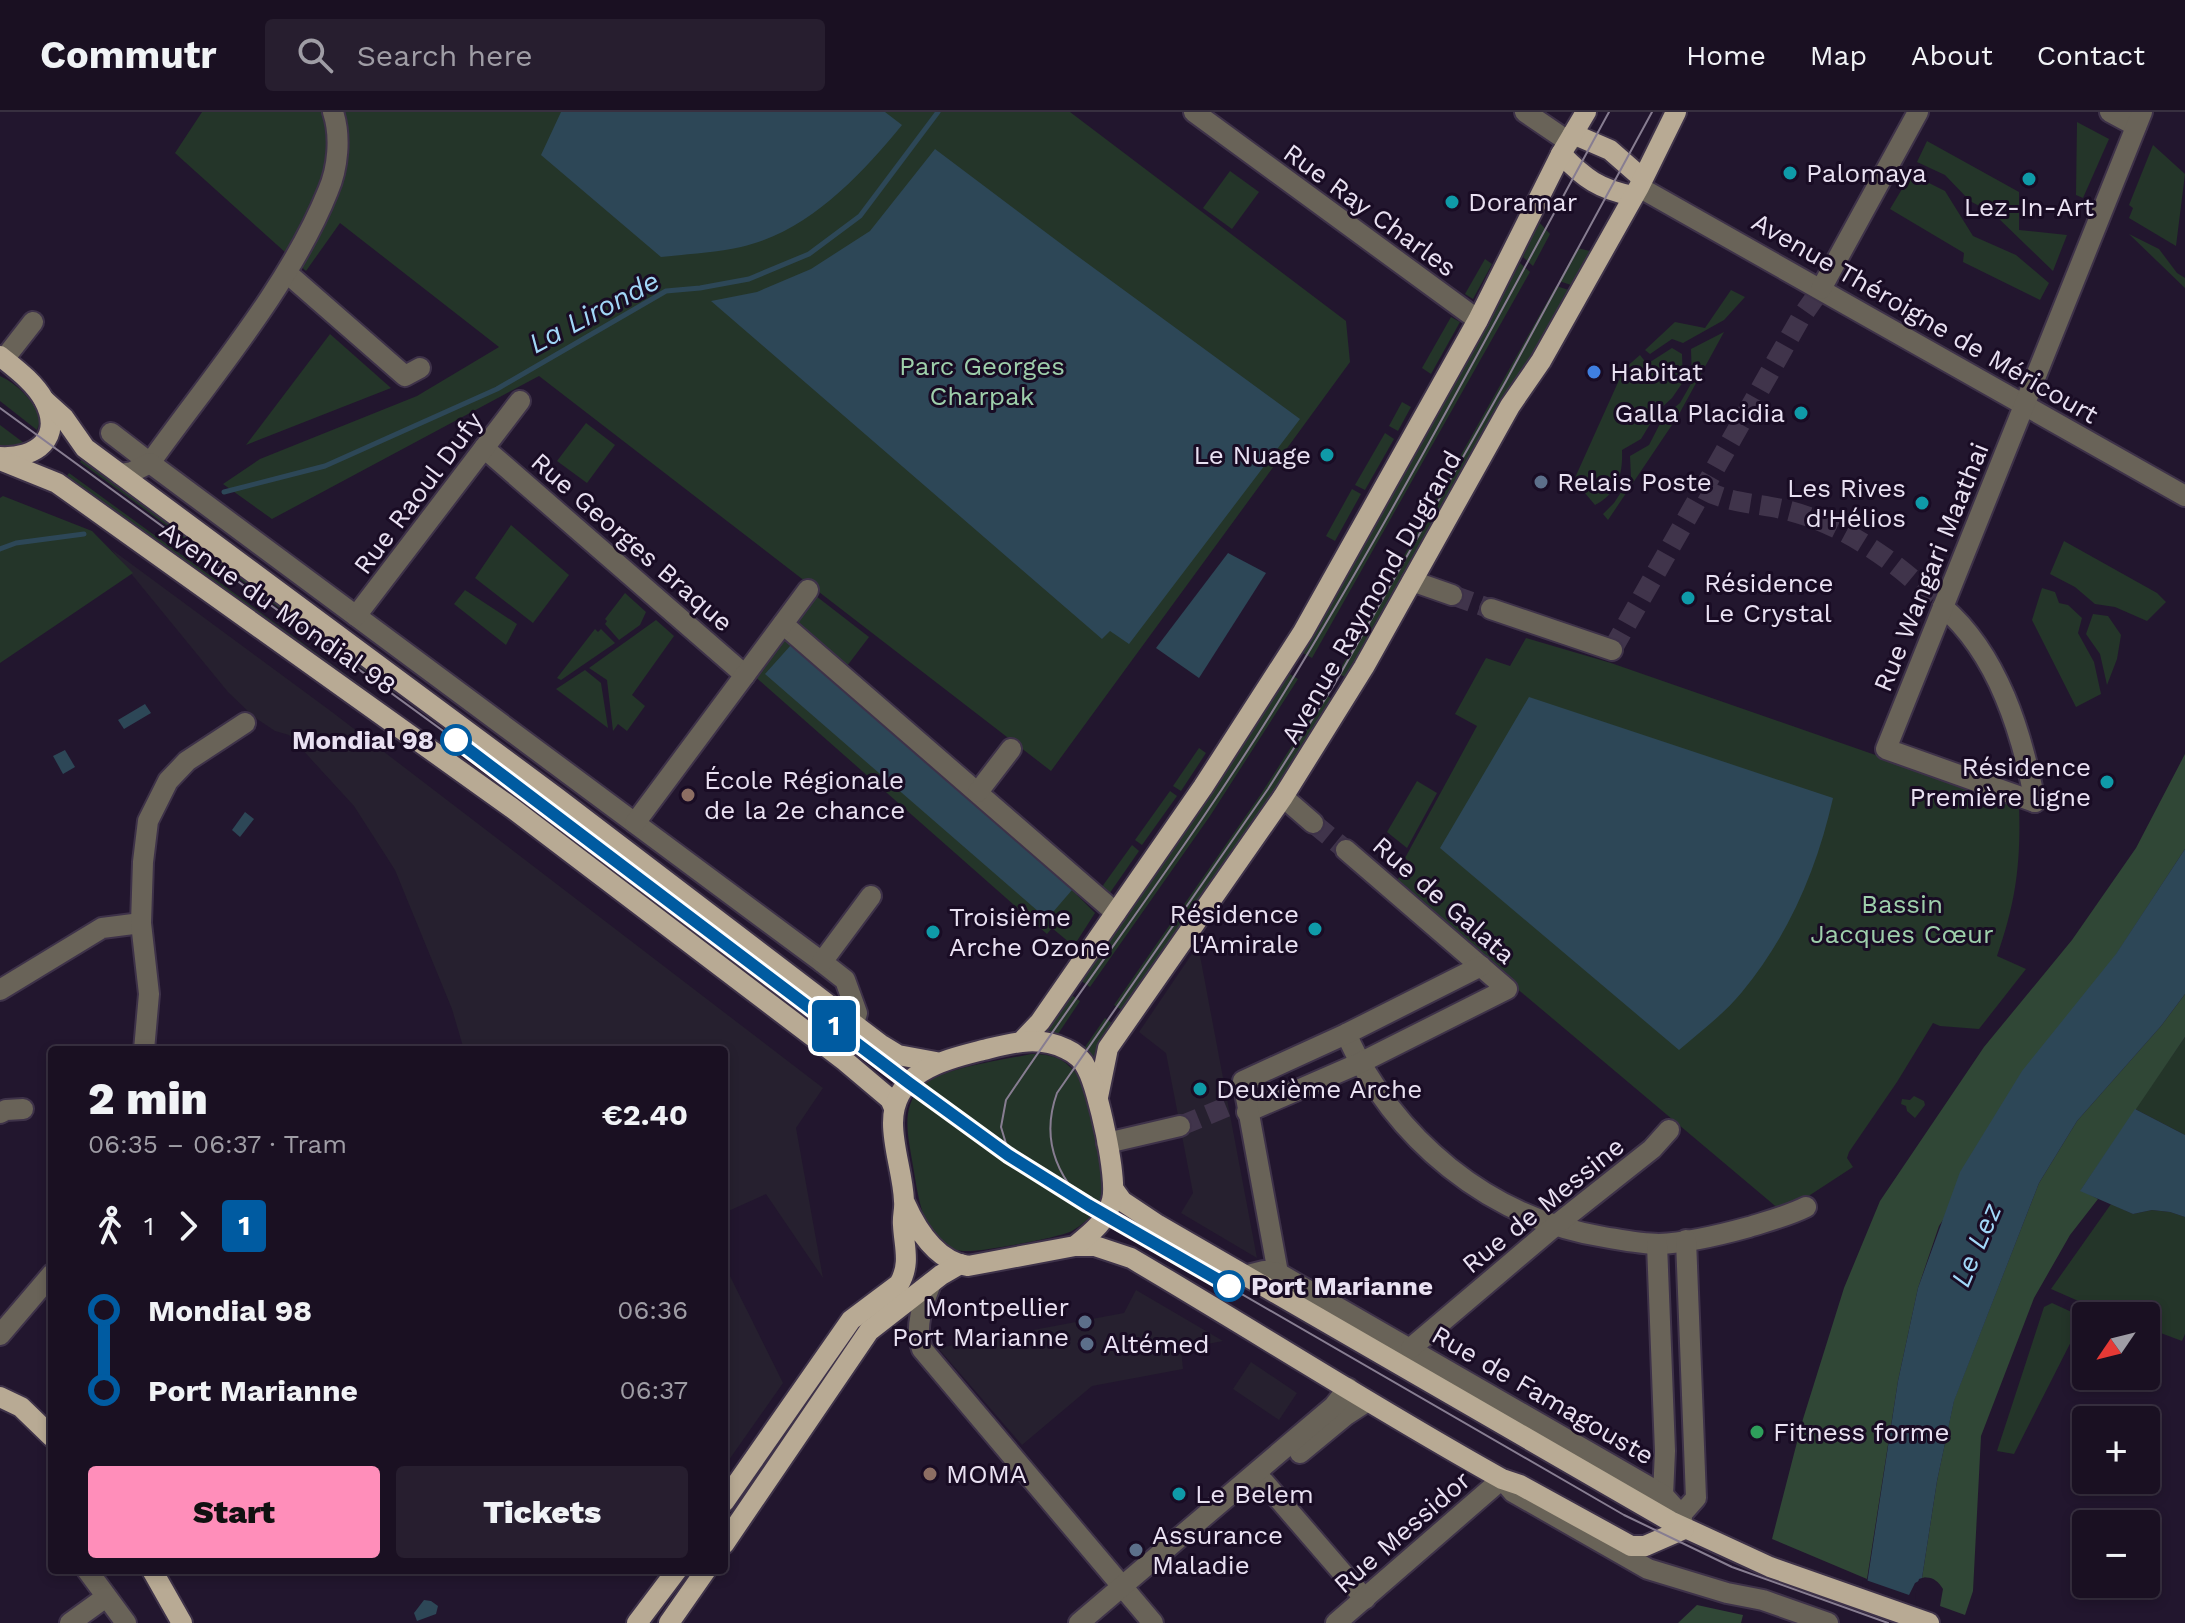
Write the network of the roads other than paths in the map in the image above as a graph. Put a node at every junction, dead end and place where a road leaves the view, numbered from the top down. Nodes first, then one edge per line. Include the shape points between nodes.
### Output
1 (333, 112) edge
2 (1194, 112) edge
3 (1525, 112) edge
4 (1586, 112) edge
5 (1676, 112) edge
6 (1918, 112) edge
7 (2110, 112) edge
8 (2139, 119) edge
9 (1568, 143) junction
10 (1638, 187) junction
11 (287, 273) junction
12 (1821, 289) junction
13 (1478, 320) junction
14 (33, 322) dead end
15 (2, 357) edge
16 (420, 368) dead end
17 (44, 400) junction
18 (520, 401) dead end
19 (2024, 405) junction
20 (111, 433) dead end
21 (484, 448) junction
22 (0, 458) edge
23 (150, 463) junction
24 (120, 474) junction
25 (2185, 496) edge
26 (1412, 581) junction
27 (808, 590) dead end
28 (1452, 595) tunnel mouth
29 (1943, 607) junction
30 (1491, 609) tunnel mouth
31 (356, 616) junction
32 (783, 624) junction
33 (1612, 650) dead end
34 (745, 675) junction
35 (245, 723) dead end
36 (1011, 749) dead end
37 (978, 792) junction
38 (1283, 797) junction
39 (635, 823) junction
40 (1313, 823) tunnel mouth
41 (1346, 850) tunnel mouth
42 (871, 896) dead end
43 (1116, 913) junction
44 (141, 923) junction
45 (822, 962) junction
46 (1481, 966) junction
47 (0, 990) edge
48 (854, 1023) junction
49 (1346, 1034) junction
50 (1023, 1040) junction
51 (144, 1046) edge
52 (936, 1062) junction
53 (1360, 1063) junction
54 (1098, 1097) junction
55 (1241, 1100) junction
56 (894, 1108) junction
57 (23, 1109) dead end
58 (0, 1113) edge
59 (1180, 1126) tunnel mouth
60 (1669, 1130) dead end
61 (1107, 1143) junction
62 (1114, 1190) junction
63 (905, 1203) junction
64 (1806, 1207) dead end
65 (1556, 1225) junction
66 (1686, 1240) junction
67 (1657, 1244) junction
68 (1075, 1246) junction
69 (960, 1264) junction
70 (1278, 1273) junction
71 (1248, 1275) junction
72 (48, 1279) edge
73 (931, 1283) junction
74 (0, 1335) edge
75 (1411, 1348) junction
76 (1348, 1388) junction
77 (0, 1397) edge
78 (1366, 1402) junction
79 (48, 1433) edge
80 (1502, 1479) junction
81 (1264, 1482) junction
82 (1663, 1495) junction
83 (728, 1496) edge
84 (1683, 1522) junction
85 (728, 1538) edge
86 (90, 1574) edge
87 (154, 1574) edge
88 (674, 1574) edge
89 (703, 1574) edge
90 (1126, 1591) junction
91 (106, 1597) junction
92 (1365, 1599) junction
93 (70, 1623) edge
94 (126, 1623) edge
95 (182, 1623) edge
96 (637, 1623) edge
97 (669, 1623) edge
98 (1079, 1623) edge
99 (1098, 1623) edge
100 (1153, 1623) edge
101 (1336, 1623) edge
102 (1828, 1623) edge
103 (1929, 1623) edge

1 - 11 street via 335,169
2 - 13 street, Rue Ray Charles
3 - 9 street
4 - 9 main road, Avenue Raymond Dugrand
5 - 10 main road, Avenue Raymond Dugrand
6 - 12 street
7 - 8 street
8 - 19 street, Rue Wangari Maathai
9 - 10 main road via 1610,150
9 - 10 main road via 1593,183 1602,188
9 - 13 main road, Avenue Raymond Dugrand
10 - 12 street, Avenue Théroigne de Méricourt
10 - 26 main road, Avenue Raymond Dugrand
11 - 16 street via 405,376
11 - 23 street
12 - 19 street, Avenue Théroigne de Méricourt
13 - 43 main road, Avenue Raymond Dugrand via 1303,632
14 - 15 street
15 - 17 main road, Avenue du Mondial 98
17 - 22 main road via 50,432 41,447 18,458
17 - 24 main road, Avenue du Mondial 98 via 85,448
18 - 21 street, Rue Raoul Dufy
19 - 25 street, Avenue Théroigne de Méricourt
19 - 29 street, Rue Wangari Maathai
20 - 23 street, Avenue du Mondial 98
21 - 31 street, Rue Raoul Dufy
21 - 34 street, Rue Georges Braque
22 - 56 main road, Avenue du Mondial 98 via 57,483 375,708 845,1061
23 - 24 street
23 - 31 street, Avenue du Mondial 98
24 - 48 main road, Avenue du Mondial 98
26 - 28 street
26 - 38 main road, Avenue Raymond Dugrand
27 - 32 street
29 - 29 street, Rue Wangari Maathai via 1958,619 1995,677 2027,762 2035,802 1886,749
30 - 33 street
31 - 39 street, Avenue du Mondial 98
32 - 34 street
32 - 37 street
34 - 39 street
35 - 44 street via 187,761 168,781 148,821
36 - 37 street
37 - 43 street
38 - 40 street
38 - 54 main road, Avenue Raymond Dugrand via 1108,1048
39 - 45 street, Avenue du Mondial 98
41 - 46 street, Rue de Galata
42 - 45 street
43 - 50 main road, Avenue Raymond Dugrand
44 - 47 street via 102,928
44 - 51 street via 149,994
45 - 48 street, Avenue du Mondial 98 via 845,980 857,1013
46 - 49 street
46 - 53 street, Rue de Galata via 1507,989
48 - 52 main road, Avenue du Mondial 98 via 898,1055
49 - 53 street
49 - 55 street
50 - 52 main road
50 - 54 main road via 1045,1042 1081,1059
52 - 56 main road via 909,1083
53 - 55 street
53 - 65 street via 1405,1126 1451,1170 1489,1196
54 - 61 main road
55 - 70 street
56 - 63 main road
57 - 58 street
59 - 61 street
60 - 65 street, Rue de Messine
61 - 62 main road
62 - 68 main road via 1101,1223
62 - 71 main road via 1158,1225
63 - 69 main road via 930,1244
63 - 83 main road via 906,1269 899,1284 851,1320
64 - 66 street
65 - 67 street
65 - 75 street, Rue de Messine
66 - 67 street
66 - 84 street via 1696,1498
67 - 82 street
68 - 69 main road
68 - 76 main road via 1095,1246 1131,1258
69 - 73 main road
70 - 71 street
70 - 75 street, Rue de Famagouste
71 - 84 main road
72 - 74 street
73 - 85 main road via 869,1331
73 - 90 street via 917,1336 922,1349
75 - 82 street, Rue de Famagouste
76 - 78 main road
76 - 90 street
77 - 79 main road via 21,1407
78 - 80 main road
78 - 81 street
80 - 84 main road via 1636,1548
80 - 92 street, Rue Messidor
80 - 102 street via 1513,1492 1648,1569
81 - 90 street
81 - 92 street
82 - 84 street, Rue de Famagouste
84 - 103 main road via 1770,1567
86 - 91 street
87 - 95 main road
88 - 96 main road
89 - 97 main road
90 - 98 street
90 - 99 street
90 - 100 street
91 - 93 street
91 - 94 street
92 - 101 street, Rue Messidor

